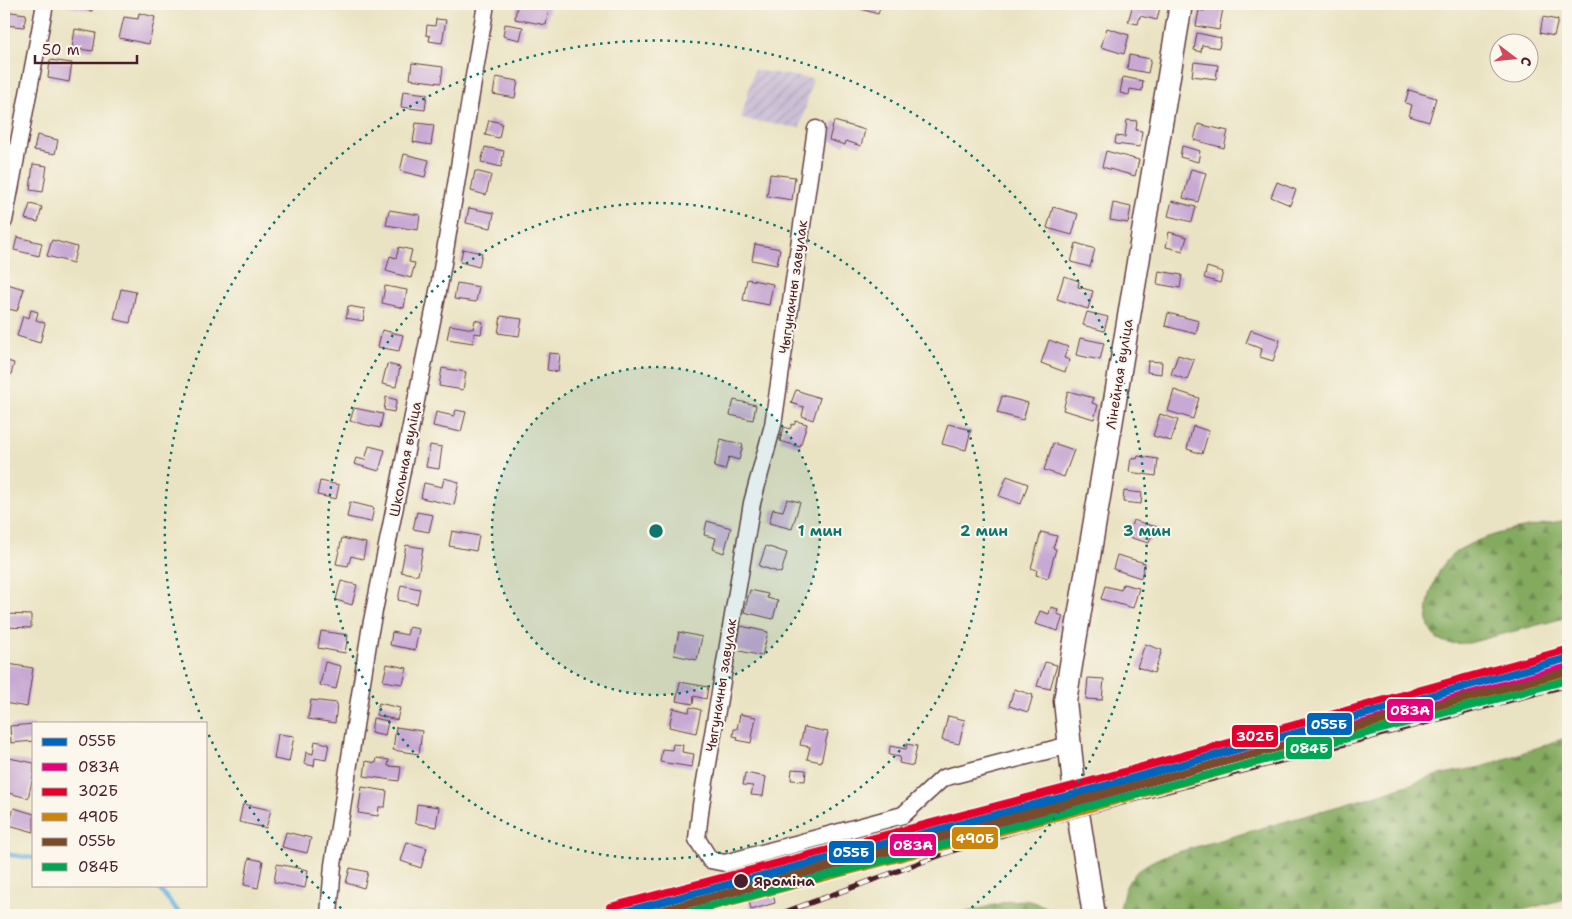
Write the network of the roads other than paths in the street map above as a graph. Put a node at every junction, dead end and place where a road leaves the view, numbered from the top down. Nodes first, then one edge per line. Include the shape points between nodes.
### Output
1 (45, 4) edge
2 (486, 4) edge
3 (1181, 4) edge
4 (816, 129) dead end
5 (4, 220) edge
6 (1069, 745) junction
7 (329, 915) edge
8 (1094, 915) edge

1 - 5 street
2 - 7 street, Школьная вуліца via 440,281 370,630 333,865
3 - 6 street, Лінейная вуліца via 1064,701
4 - 6 street, Чыгуначны завулак via 773,425 752,504 697,839 710,860 725,863 903,814 942,778
6 - 8 street, Лінейная вуліца

